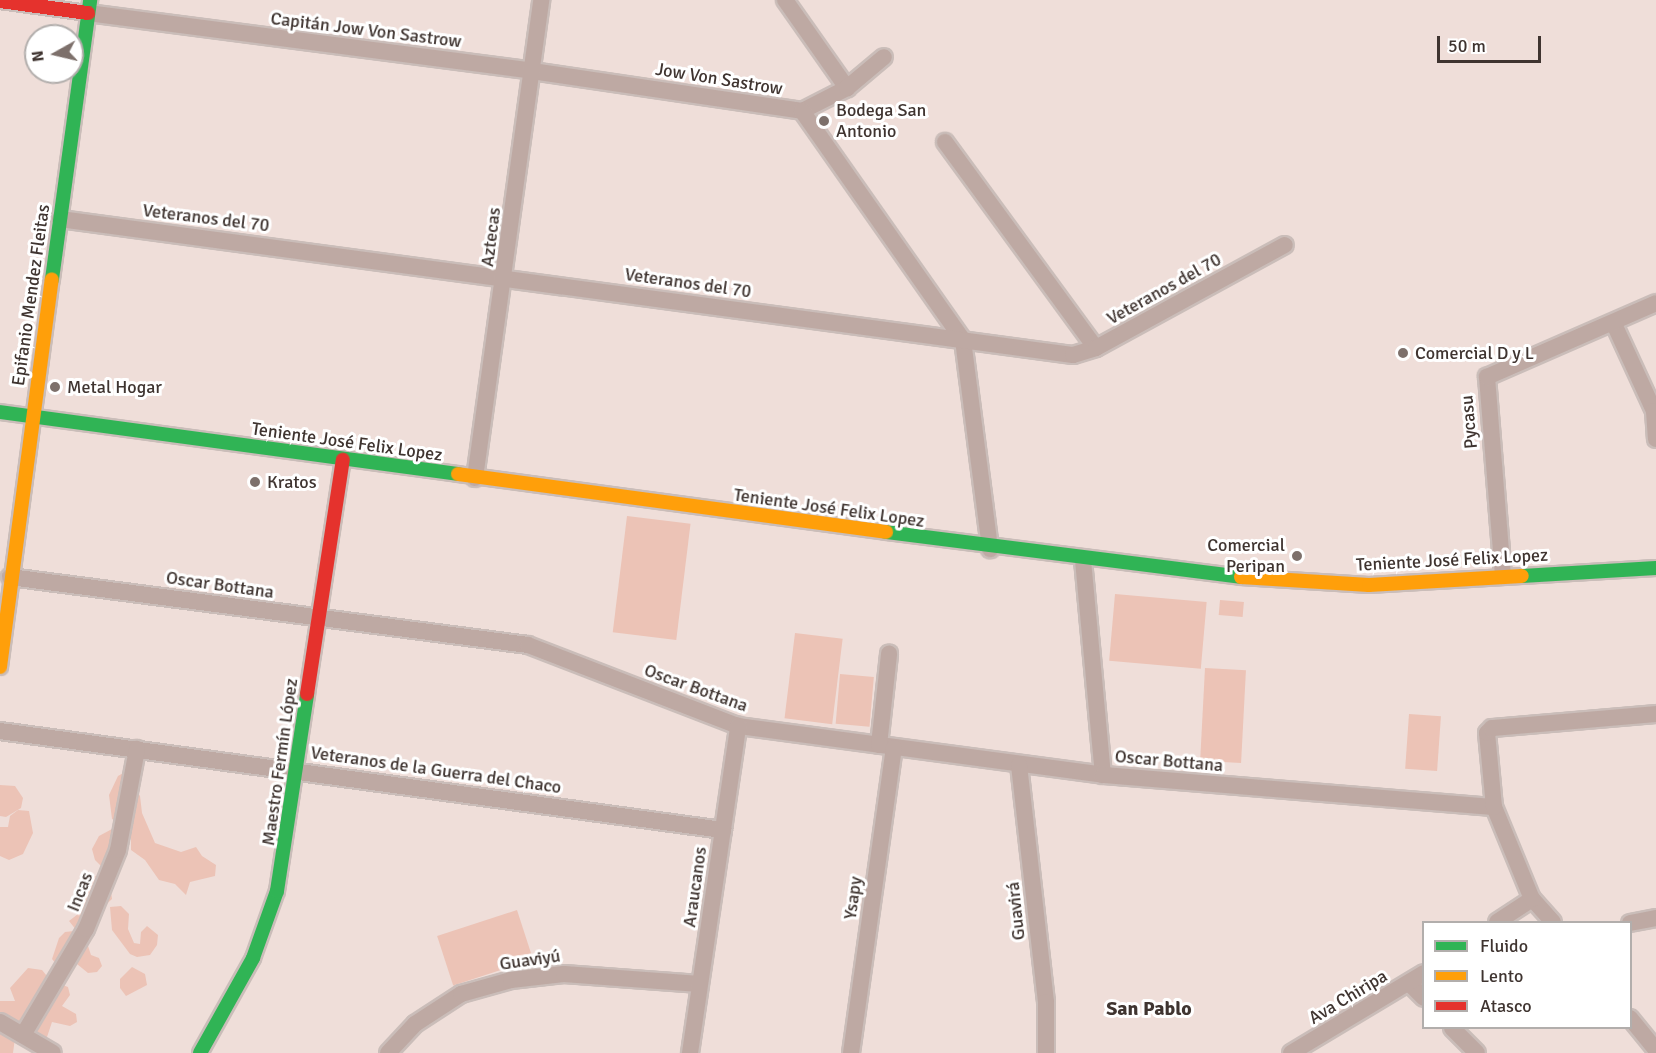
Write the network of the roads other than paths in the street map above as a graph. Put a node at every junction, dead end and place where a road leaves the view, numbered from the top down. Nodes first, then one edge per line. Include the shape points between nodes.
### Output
1 (541, 0) edge
2 (785, 0) edge
3 (0, 1) edge
4 (89, 7) edge
5 (884, 57) dead end
6 (532, 71) junction
7 (847, 88) junction
8 (802, 111) junction
9 (945, 142) dead end
10 (60, 219) junction
11 (1285, 245) dead end
12 (505, 277) junction
13 (1656, 303) edge
14 (1614, 324) junction
15 (963, 340) junction
16 (1096, 348) junction
17 (1655, 411) edge
18 (0, 412) edge
19 (31, 416) junction
20 (1656, 439) edge
21 (343, 460) junction
22 (476, 478) junction
23 (990, 549) junction
24 (1083, 560) junction
25 (1656, 568) edge
26 (5, 576) edge
27 (1503, 576) junction
28 (319, 618) junction
29 (889, 654) dead end
30 (0, 667) edge
31 (1656, 714) edge
32 (738, 726) junction
33 (0, 731) edge
34 (887, 747) junction
35 (137, 749) junction
36 (1019, 765) junction
37 (298, 770) junction
38 (1103, 776) junction
39 (1494, 807) junction
40 (723, 830) junction
41 (1532, 899) junction
42 (1656, 918) edge
43 (1499, 921) edge
44 (1552, 921) edge
45 (1632, 924) edge
46 (1422, 974) edge
47 (1409, 983) junction
48 (700, 984) junction
49 (1422, 997) edge
50 (1632, 1020) edge
51 (0, 1022) edge
52 (1453, 1029) edge
53 (23, 1035) junction
54 (1656, 1050) edge
55 (53, 1053) edge
56 (200, 1053) edge
57 (388, 1053) edge
58 (690, 1053) edge
59 (851, 1053) edge
60 (1046, 1053) edge
61 (1291, 1053) edge
62 (1478, 1053) edge

1 - 6 street, Aztecas
2 - 7 street
3 - 4 main road
4 - 6 street, Capitán Jow Von Sastrow
4 - 10 main road, Epifanio Mendez Fleitas
5 - 7 street, Jow Von Sastrow
6 - 8 street, Jow Von Sastrow
6 - 12 street, Aztecas
7 - 8 street, Jow Von Sastrow
8 - 15 street
9 - 16 street
10 - 12 street, Veteranos del 70
10 - 19 main road, Epifanio Mendez Fleitas
11 - 16 street, Veteranos del 70
12 - 15 street, Veteranos del 70
12 - 22 street, Aztecas
13 - 14 street, Pycasu
14 - 17 street
14 - 27 street, Pycasu via 1487,377
15 - 16 street, Veteranos del 70 via 1073,355
15 - 23 street
17 - 20 street
18 - 19 main road, Teniente José Felix Lopez
19 - 21 main road, Teniente José Felix Lopez
19 - 26 main road, Epifanio Mendez Fleitas
21 - 22 main road, Teniente José Felix Lopez
21 - 28 main road, Maestro Fermín López
22 - 23 main road, Teniente José Felix Lopez
23 - 24 main road, Teniente José Felix Lopez
24 - 27 main road, Teniente José Felix Lopez via 1198,574 1369,585
24 - 38 street
25 - 27 main road, Teniente José Felix Lopez
26 - 28 street, Oscar Bottana
26 - 30 main road, Epifanio Mendez Fleitas
28 - 32 street, Oscar Bottana via 528,645
28 - 37 main road, Maestro Fermín López
29 - 34 street, Ysapy
31 - 39 street via 1492,728 1487,733
32 - 34 street, Oscar Bottana
32 - 40 street, Araucanos
33 - 35 street, Veteranos de la Guerra del Chaco
34 - 36 street, Oscar Bottana
34 - 59 street, Ysapy
35 - 37 street, Veteranos de la Guerra del Chaco
35 - 53 street, Incas via 118,850 86,929
36 - 38 street, Oscar Bottana
36 - 60 street, Guavirá via 1046,1002
37 - 40 street, Veteranos de la Guerra del Chaco
37 - 56 main road, Maestro Fermín López via 272,908 253,958
38 - 39 street, Oscar Bottana
39 - 41 street
40 - 48 street, Araucanos
41 - 43 street
41 - 44 street
42 - 45 street
46 - 47 street, Ava Chiripa
47 - 49 street
47 - 61 street, Ava Chiripa
48 - 57 street, Guaviyú via 564,974 511,980 461,994 415,1024
48 - 58 street, Araucanos
50 - 54 street
51 - 53 street
52 - 62 street
53 - 55 street

